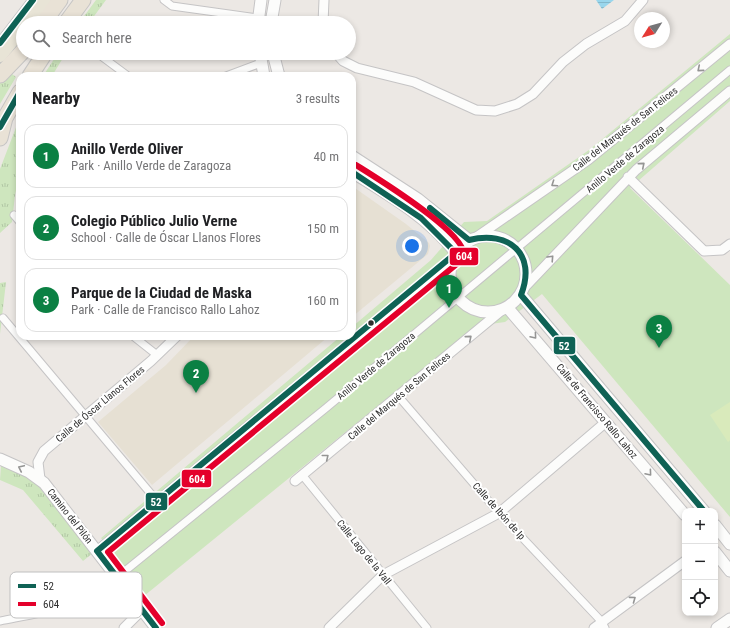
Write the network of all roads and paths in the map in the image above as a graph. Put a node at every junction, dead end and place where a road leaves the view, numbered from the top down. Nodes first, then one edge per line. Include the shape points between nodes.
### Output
1 (33, 0) edge
2 (44, 0) edge
3 (60, 0) edge
4 (83, 0) edge
5 (164, 0) edge
6 (261, 0) edge
7 (275, 0) edge
8 (324, 0) edge
9 (643, 0) edge
10 (21, 16) edge
11 (31, 16) edge
12 (48, 16) edge
13 (71, 16) edge
14 (233, 16) edge
15 (259, 16) edge
16 (272, 16) edge
17 (323, 16) edge
18 (16, 22) edge
19 (16, 35) edge
20 (0, 43) edge
21 (730, 44) edge
22 (0, 55) edge
23 (16, 58) edge
24 (40, 60) edge
25 (106, 60) edge
26 (256, 60) edge
27 (260, 60) edge
28 (275, 60) edge
29 (342, 60) edge
30 (730, 70) edge
31 (33, 72) edge
32 (123, 72) edge
33 (234, 72) edge
34 (263, 72) edge
35 (277, 72) edge
36 (0, 75) edge
37 (730, 91) edge
38 (16, 99) edge
39 (3, 123) edge
40 (0, 138) edge
41 (356, 159) edge
42 (356, 175) edge
43 (628, 178) junction
44 (14, 215) dead end
45 (16, 217) edge
46 (474, 238) junction
47 (730, 244) edge
48 (518, 249) junction
49 (454, 255) junction
50 (523, 291) junction
51 (457, 297) junction
52 (505, 309) junction
53 (4, 318) dead end
54 (16, 332) edge
55 (356, 336) edge
56 (22, 340) edge
57 (138, 340) edge
58 (173, 340) edge
59 (351, 340) edge
60 (158, 356) junction
61 (399, 397) junction
62 (85, 415) junction
63 (606, 422) junction
64 (0, 459) edge
65 (40, 479) junction
66 (299, 479) joint
67 (157, 501) junction
68 (701, 508) edge
69 (682, 511) edge
70 (499, 513) junction
71 (718, 531) edge
72 (730, 544) edge
73 (97, 550) junction
74 (718, 556) edge
75 (682, 563) edge
76 (730, 571) edge
77 (113, 572) edge
78 (124, 572) edge
79 (383, 575) junction
80 (142, 612) edge
81 (14, 618) edge
82 (134, 618) edge
83 (730, 619) edge
84 (0, 621) edge
85 (604, 625) edge
86 (124, 628) edge
87 (156, 628) edge
88 (329, 628) edge
89 (427, 628) edge
90 (594, 628) edge
91 (717, 628) edge

1 - 10 street
2 - 11 main road
3 - 12 highway
4 - 13 highway
5 - 14 street via 172,6
6 - 15 street
7 - 16 street
8 - 17 street
9 - 29 street via 625,21 586,44 563,62 533,94 517,104 495,111 476,110 414,82 357,68
18 - 20 street
19 - 22 main road
21 -> 46 street, Calle del Marqués de San Felices via 599,152
23 - 36 highway
24 - 31 highway
25 - 32 street
26 - 33 street
27 - 34 street
28 - 35 street
30 - 48 street, Anillo Verde de Zaragoza
43 -> 37 street
38 - 39 highway
39 - 40 highway
41 - 46 street
42 - 49 street via 416,215 442,238
43 - 47 street via 704,251 722,250
50 -> 43 street
44 - 45 street
46 - 48 street via 488,235 498,237
46 - 49 street
48 - 50 street via 527,274
48 - 51 street, Anillo Verde de Zaragoza
49 - 51 street via 450,277 451,287
49 - 55 street
50 - 52 street
50 - 68 street, Calle de Francisco Rallo Lahoz via 627,422
51 - 52 street via 473,309 482,312
51 - 78 street, Anillo Verde de Zaragoza via 326,408
61 -> 52 street, Calle del Marqués de San Felices
52 -> 63 street, Calle de Francisco Rallo Lahoz
53 - 54 street
56 - 62 street
57 - 60 street
58 - 60 street, Calle de Óscar Llanos Flores
59 - 67 street
60 - 62 street, Calle de Óscar Llanos Flores
66 -> 61 street, Calle del Marqués de San Felices
61 - 70 street, Calle de Ibón de Ip
62 - 65 street, Calle de Óscar Llanos Flores via 41,455 38,467
62 - 67 street
63 -> 69 street, Calle de Francisco Rallo Lahoz
63 - 70 street
65 -> 64 street, Camino del Pilón
65 - 73 street, Camino del Pilón
66 - 79 street, Calle Lago de la Vall
67 - 73 street
70 - 79 street
70 - 85 street, Calle de Ibón de Ip
71 - 72 street
73 - 77 street, Camino del Pilón
74 - 76 street
85 -> 75 street
79 - 88 street
79 - 89 street, Calle Lago de la Vall
80 - 87 street, Camino del Pilón
81 - 84 street, Anillo Verde de Zaragoza
82 - 86 street
83 - 91 street
85 - 90 street

